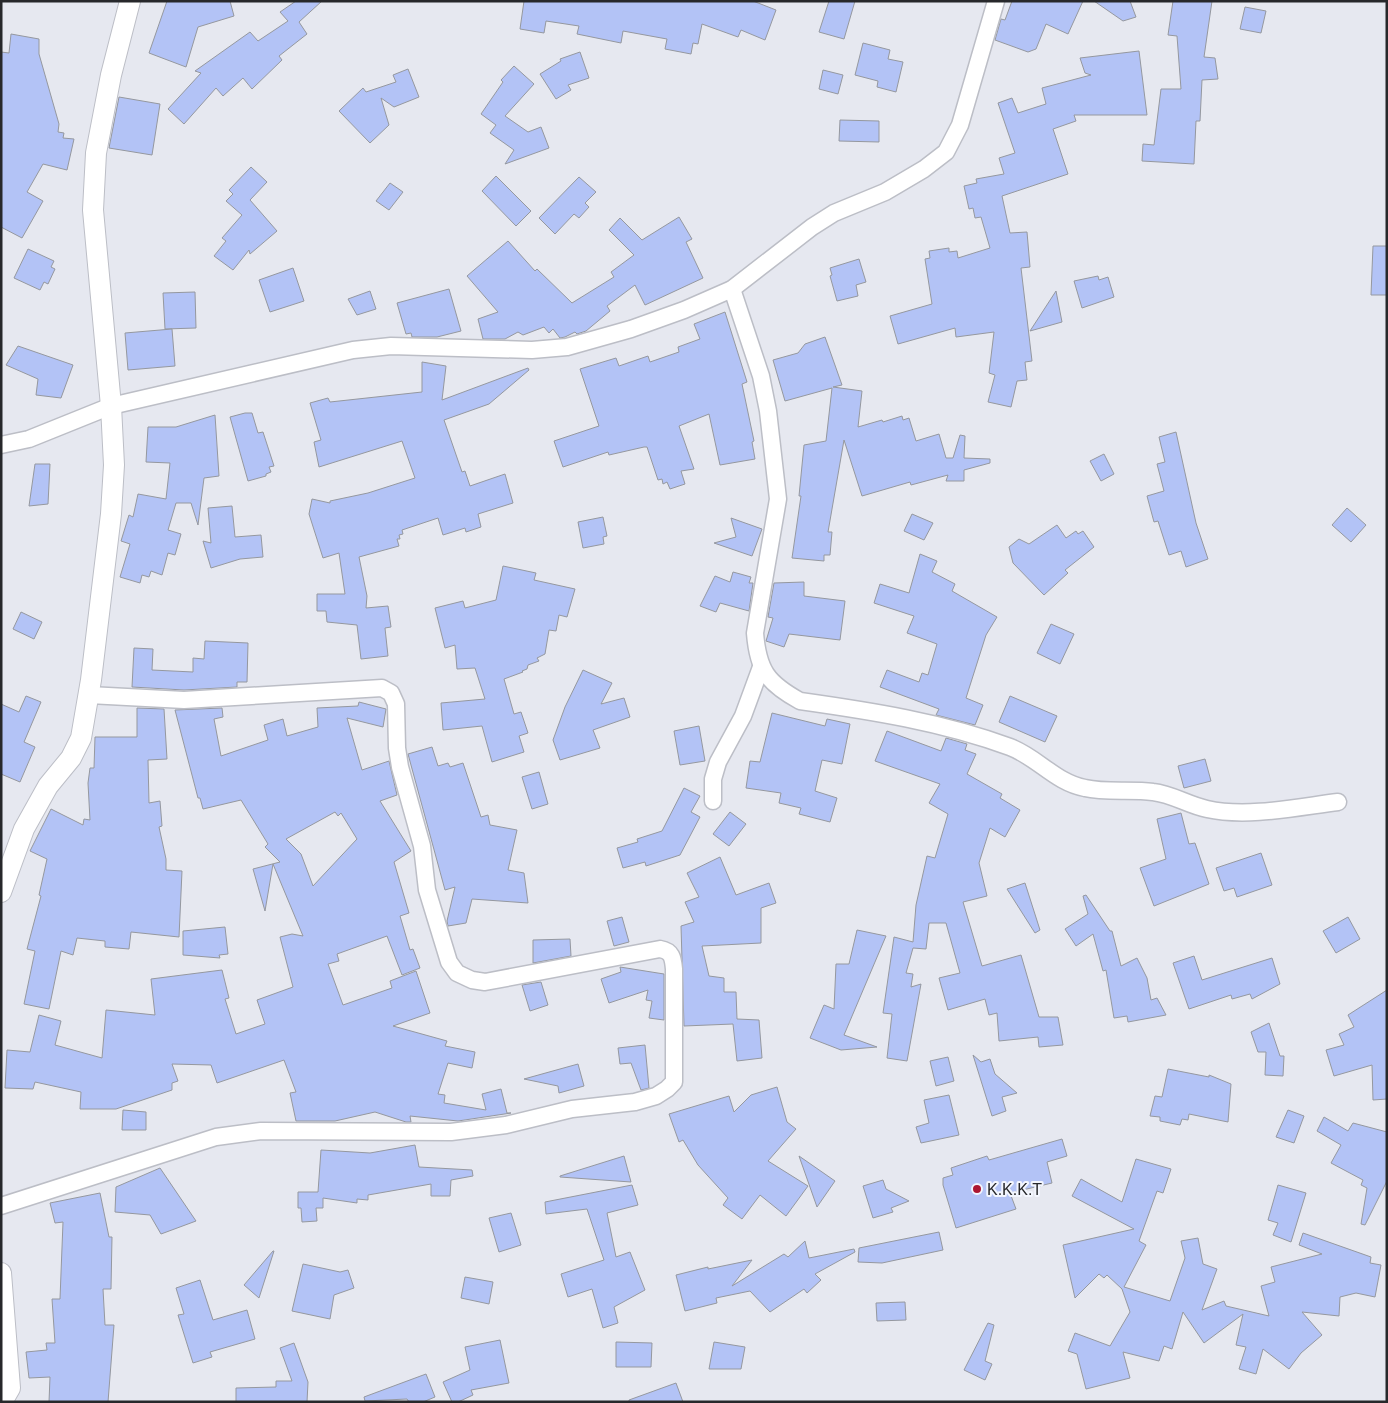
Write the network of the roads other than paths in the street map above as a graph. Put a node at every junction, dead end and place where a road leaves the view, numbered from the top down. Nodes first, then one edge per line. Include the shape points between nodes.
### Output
1 (130, 1) edge
2 (996, 1) edge
3 (732, 289) junction
4 (111, 406) junction
5 (1, 445) edge
6 (761, 667) junction
7 (89, 695) junction
8 (712, 801) dead end
9 (1338, 802) dead end
10 (1, 892) edge
11 (1, 1206) edge
12 (1, 1273) edge
13 (2, 1402) edge

1 - 4 street via 111,76 96,153 94,181 93,210
2 - 3 street via 960,125 946,152 885,192 834,212
3 - 4 street via 640,326 567,347 498,350 391,346 353,350
3 - 6 street via 761,376 778,499 755,633
4 - 5 street via 28,439
4 - 7 street via 114,465 111,514
6 - 8 street via 743,716 718,762
6 - 9 street via 786,693 800,701 947,726 1015,749 1067,783 1086,789 1136,789 1162,793 1216,810 1259,812
7 - 10 street via 81,738 24,829
7 - 11 street via 184,700 382,688 392,693 396,704 400,767 422,846 427,890 449,962 457,973 486,982 660,948 667,950 672,954 674,969 674,1082 656,1096 635,1102 572,1109 506,1125 451,1132 261,1131 216,1137
12 - 13 street via 10,1388

